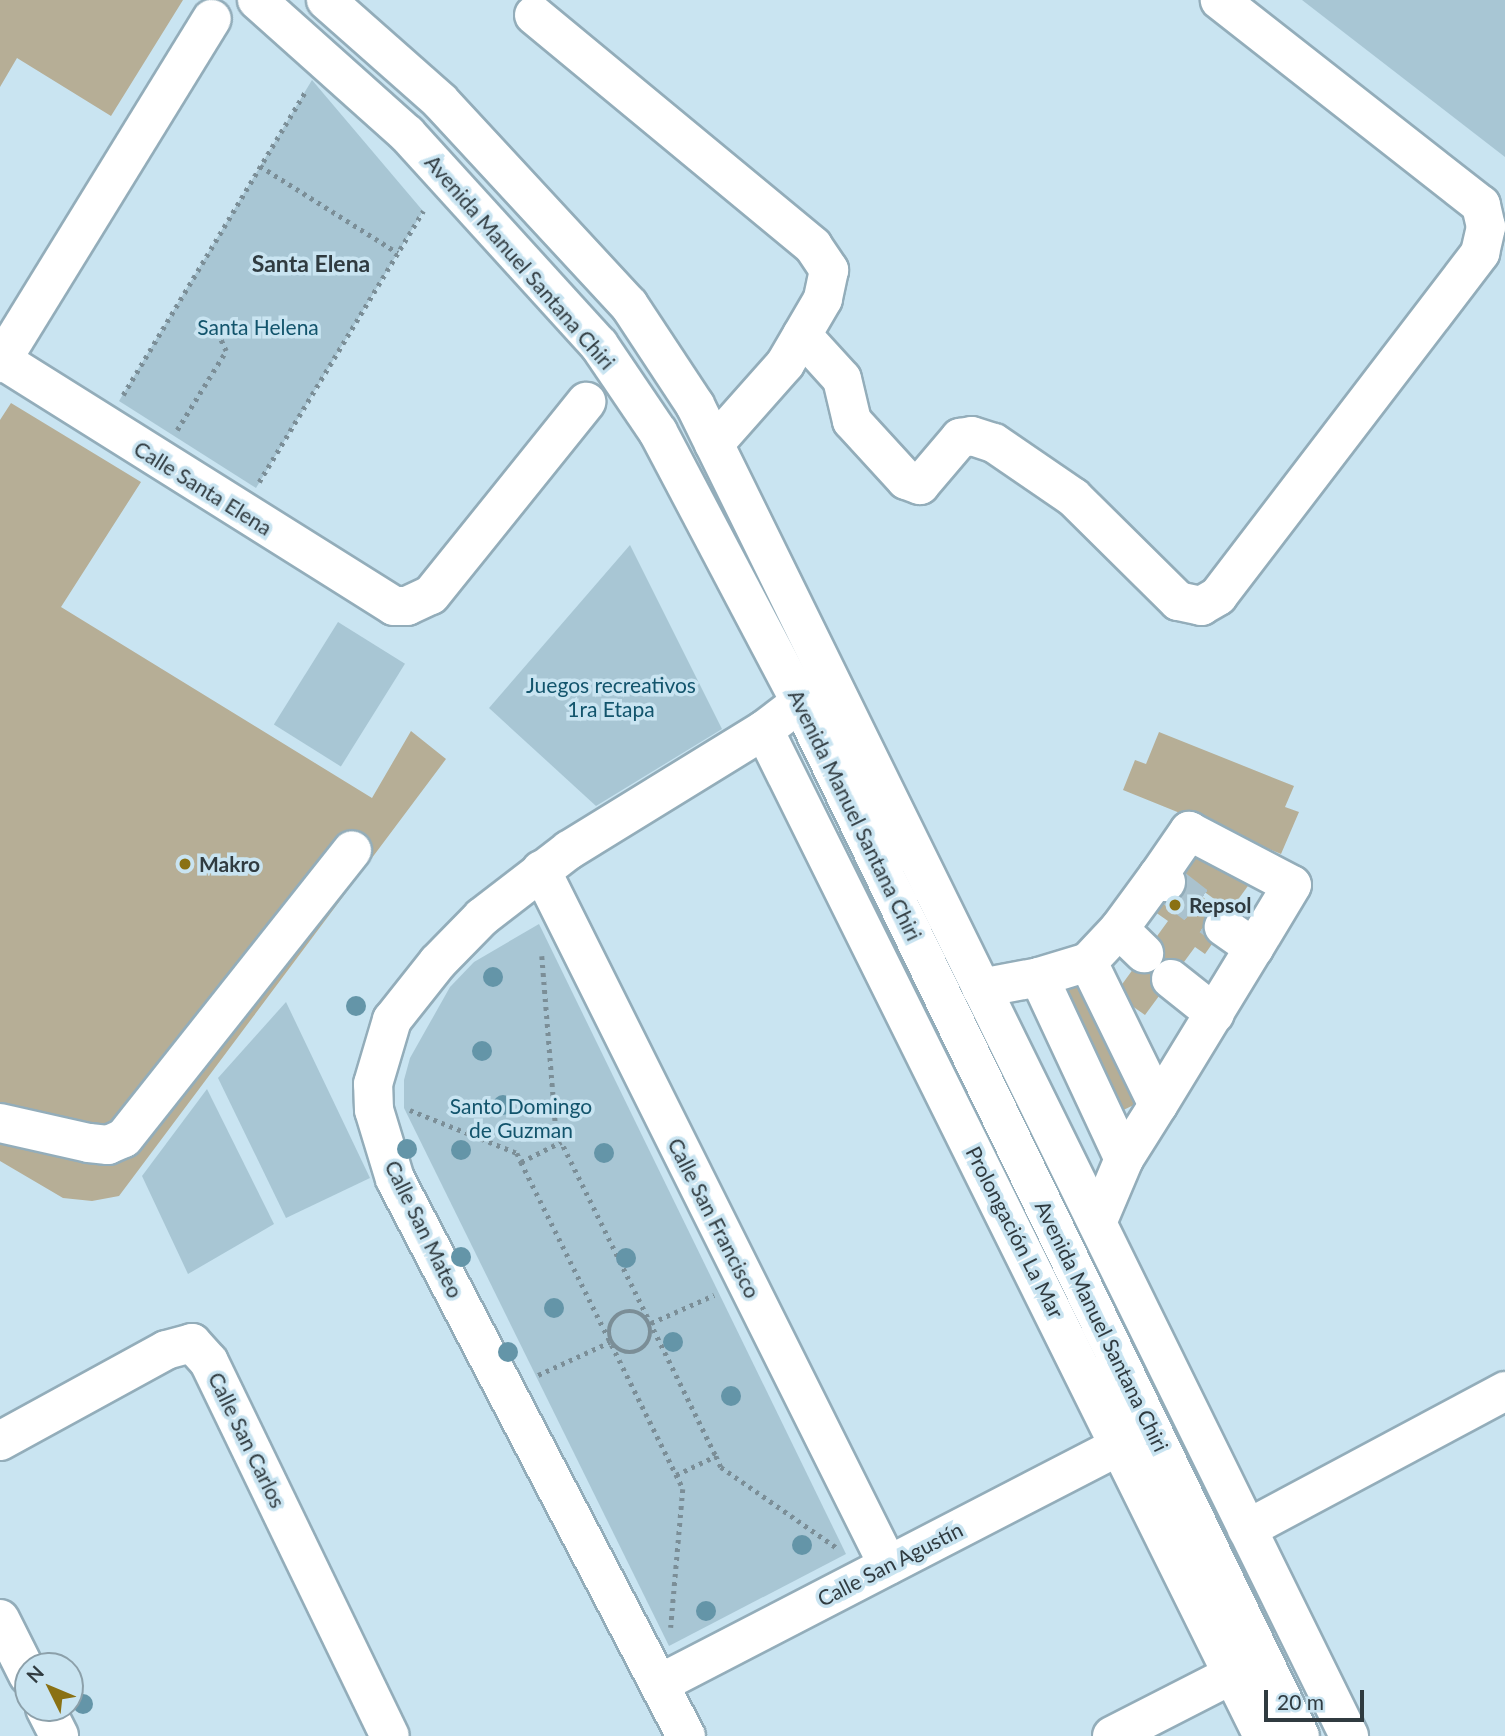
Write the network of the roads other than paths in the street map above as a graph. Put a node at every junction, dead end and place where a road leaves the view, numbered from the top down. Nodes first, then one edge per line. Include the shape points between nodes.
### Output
1 (257, 0) edge
2 (326, 0) edge
3 (1220, 0) edge
4 (534, 15) dead end
5 (212, 19) dead end
6 (803, 334) junction
7 (1, 362) edge
8 (586, 402) dead end
9 (715, 444) junction
10 (815, 691) junction
11 (764, 730) junction
12 (352, 849) dead end
13 (541, 870) junction
14 (1088, 962) junction
15 (1038, 977) junction
16 (1171, 979) dead end
17 (981, 988) junction
18 (1215, 1014) junction
19 (1158, 1105) junction
20 (0, 1123) edge
21 (1124, 1159) junction
22 (1097, 1223) junction
23 (1505, 1391) edge
24 (0, 1441) edge
25 (1121, 1445) junction
26 (1247, 1529) junction
27 (888, 1565) junction
28 (0, 1619) edge
29 (16, 1652) edge
30 (1233, 1674) junction
31 (659, 1684) junction
32 (390, 1736) edge
33 (686, 1736) edge
34 (1112, 1736) edge
35 (1263, 1736) edge
36 (1300, 1736) edge
37 (1349, 1736) edge

1 - 10 street, Avenida Manuel Santana Chiri via 407,134 599,345 658,432
2 - 9 street, Avenida Manuel Santana Chiri via 440,101 629,305 695,405
3 - 6 street via 1481,205 1486,227 1480,253 1218,596 1201,606 1178,601 1073,497 994,443 972,436 960,438 920,485 906,480 852,421 842,379
4 - 6 street via 813,246 829,270 823,299
5 - 7 street
6 - 9 street via 785,364
7 - 8 street, Calle Santa Elena via 382,601 407,606 431,595
9 - 10 street, Avenida Manuel Santana Chiri
10 - 11 street, Calle San Mateo
10 - 17 street, Avenida Manuel Santana Chiri
10 - 36 street, Avenida Manuel Santana Chiri
11 - 13 street, Calle San Mateo
11 - 25 street, Prolongación La Mar
12 - 20 street via 124,1138 98,1144
13 - 27 street, Calle San Francisco
13 - 31 street, Calle San Mateo via 482,917 392,1020 373,1084 374,1110 395,1180
14 - 15 street
14 - 18 street via 1132,941 1189,831 1292,885 1239,938
14 - 19 street
15 - 17 street
15 - 21 street
16 - 18 street
17 - 22 street, Avenida Manuel Santana Chiri
18 - 19 street
19 - 21 street
21 - 22 street
22 - 26 street, Avenida Manuel Santana Chiri
23 - 26 street
24 - 32 street, Calle San Carlos via 166,1350 192,1343 209,1362
25 - 27 street, Calle San Agustín
25 - 30 street, Prolongación La Mar
26 - 37 street, Avenida Manuel Santana Chiri
27 - 31 street, Calle San Agustín
28 - 29 street
30 - 34 street
30 - 35 street, Prolongación La Mar
31 - 33 street, Calle San Mateo

